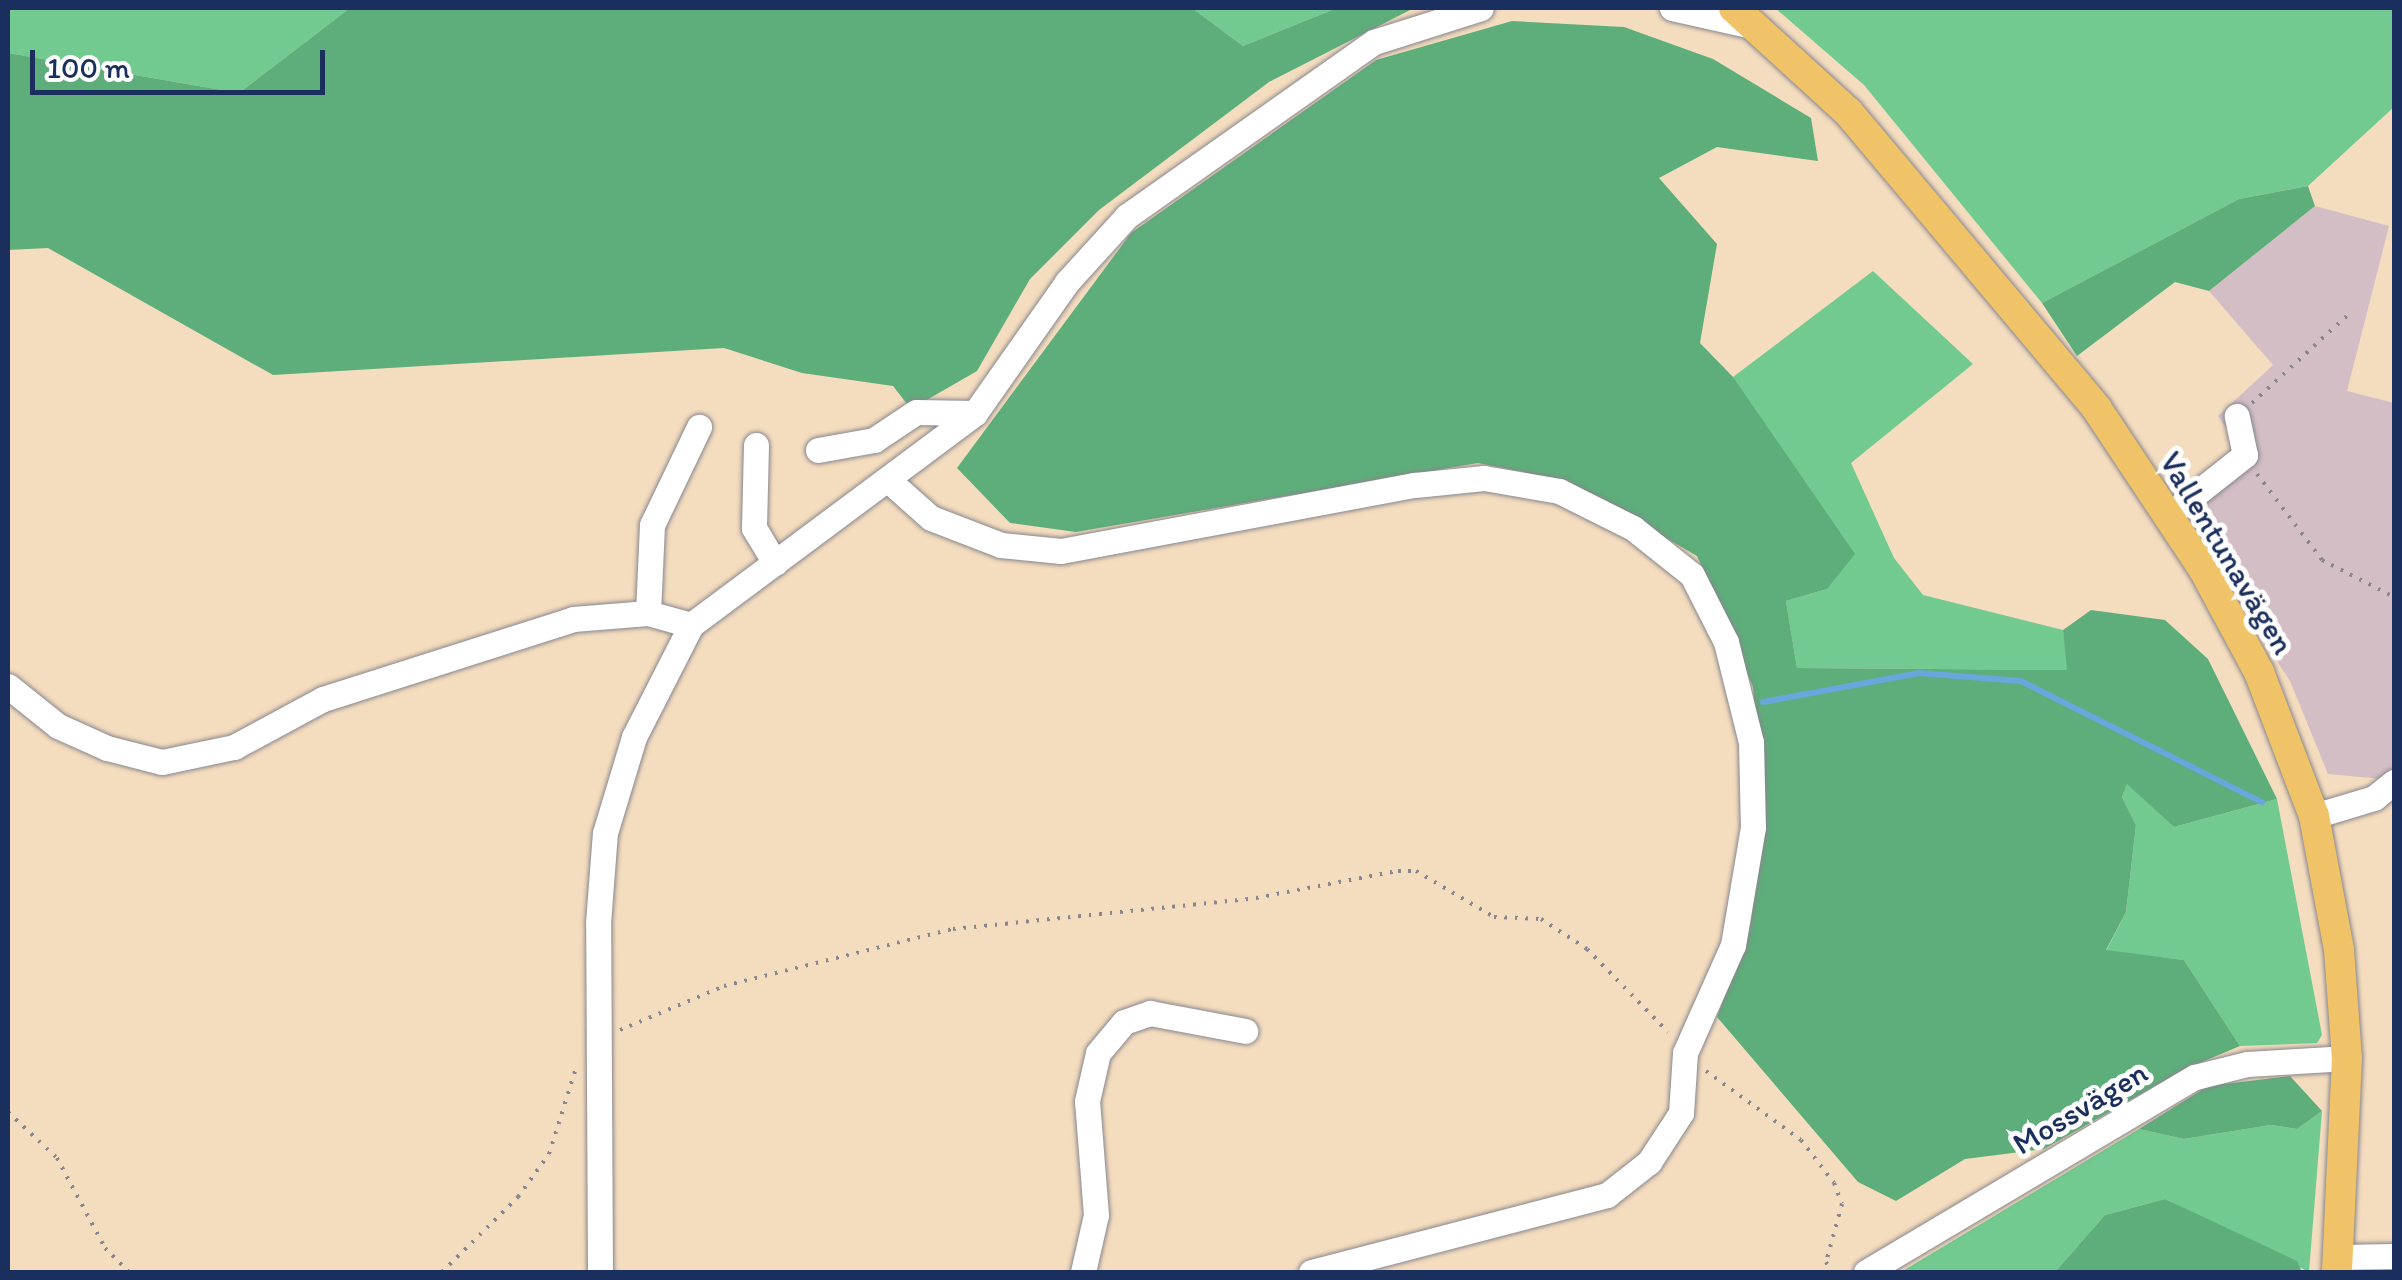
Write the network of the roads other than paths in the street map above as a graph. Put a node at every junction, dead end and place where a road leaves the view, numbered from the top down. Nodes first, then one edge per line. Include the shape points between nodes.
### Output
1 (1481, 8) edge
2 (1672, 8) edge
3 (1746, 17) edge
4 (976, 414) junction
5 (2237, 416) road end
6 (699, 427) dead end
7 (756, 445) dead end
8 (818, 450) dead end
9 (888, 480) junction
10 (2168, 516) junction
11 (776, 563) junction
12 (648, 613) junction
13 (691, 625) junction
14 (8, 686) edge
15 (2394, 782) edge
16 (2314, 816) junction
17 (1245, 1031) dead end
18 (2347, 1058) junction
19 (2394, 1256) edge
20 (2338, 1265) edge
21 (600, 1272) edge
22 (1083, 1272) edge
23 (1311, 1272) edge
24 (1866, 1272) edge

1 - 4 street via 1374,42 1127,216 1066,282
2 - 3 street
3 - 10 main road, Vallentunavägen via 1849,114 2097,409
4 - 8 street via 916,412 874,440
4 - 9 street
5 - 10 street via 2245,456
6 - 12 street via 652,525
7 - 11 street via 754,528
9 - 11 street
9 - 23 street via 931,518 1001,544 1062,552 1415,484 1484,478 1559,491 1633,528 1692,575 1726,642 1751,742 1753,827 1733,945 1685,1054 1681,1113 1649,1162 1608,1196
10 - 16 main road, Vallentunavägen via 2260,672
11 - 13 street
12 - 13 street
12 - 14 street via 572,619 322,699 234,747 162,762 58,726
13 - 21 street via 634,737 605,833 597,1044
15 - 16 street via 2374,798
16 - 18 main road, Vallentunavägen via 2338,950
17 - 22 street via 1150,1013 1124,1022 1098,1053 1087,1101 1096,1215
18 - 20 main road, Vallentunavägen
18 - 24 street, Mossvägen via 2247,1064 2194,1077
19 - 20 street

